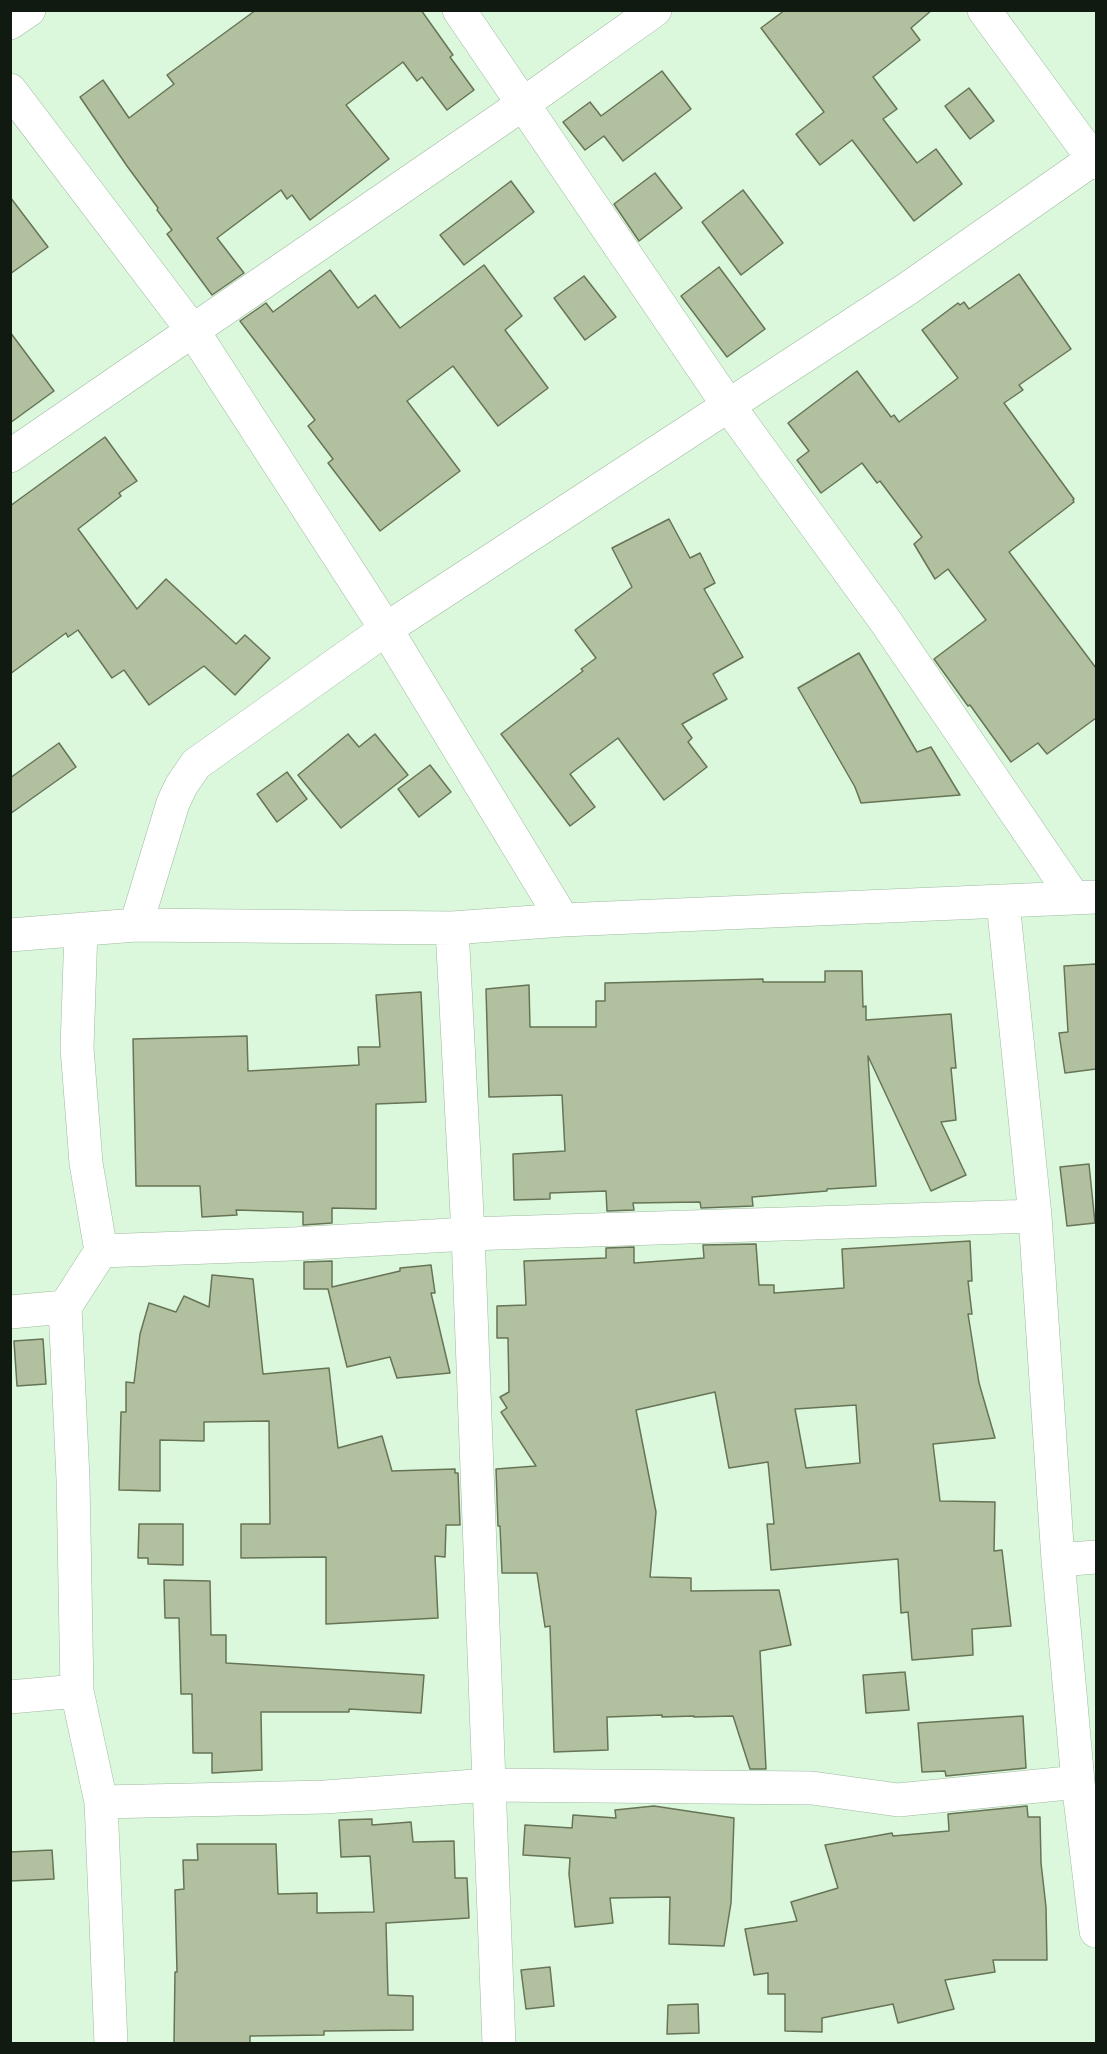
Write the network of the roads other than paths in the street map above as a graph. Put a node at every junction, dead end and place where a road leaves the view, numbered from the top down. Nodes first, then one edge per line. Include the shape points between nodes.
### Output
1 (29, 10) edge
2 (459, 10) edge
3 (655, 10) edge
4 (984, 10) edge
5 (10, 23) edge
6 (10, 90) edge
7 (523, 104) junction
8 (1095, 159) edge
9 (193, 331) junction
10 (728, 405) junction
11 (10, 456) edge
12 (386, 628) junction
13 (1085, 898) edge
14 (1003, 902) junction
15 (563, 920) junction
16 (136, 925) junction
17 (452, 928) junction
18 (81, 929) junction
19 (12, 932) edge
20 (1035, 1216) junction
21 (468, 1234) junction
22 (101, 1251) junction
23 (65, 1307) junction
24 (10, 1312) edge
25 (1096, 1557) edge
26 (1058, 1560) junction
27 (77, 1691) junction
28 (10, 1697) edge
29 (1078, 1782) junction
30 (489, 1785) junction
31 (101, 1802) junction
32 (1096, 1931) edge
33 (111, 2043) edge
34 (499, 2043) edge

1 - 5 street
2 - 7 street
3 - 7 street
4 - 8 street
6 - 9 street
7 - 9 street
7 - 10 street
8 - 10 street via 907,289
9 - 11 street
9 - 12 street
10 - 12 street
10 - 13 street
12 - 15 street
12 - 16 street via 196,764 173,803
13 - 14 street
14 - 15 street
14 - 20 street
15 - 17 street
16 - 17 street
16 - 18 street
17 - 21 street
18 - 19 street
18 - 22 street via 76,1048 86,1163
20 - 21 street
20 - 26 street
21 - 22 street
21 - 30 street
22 - 23 street
23 - 24 street
23 - 27 street
25 - 26 street
26 - 29 street
27 - 28 street
27 - 31 street
29 - 30 street via 898,1800 812,1788
29 - 32 street
30 - 31 street via 325,1797
30 - 34 street
31 - 33 street

